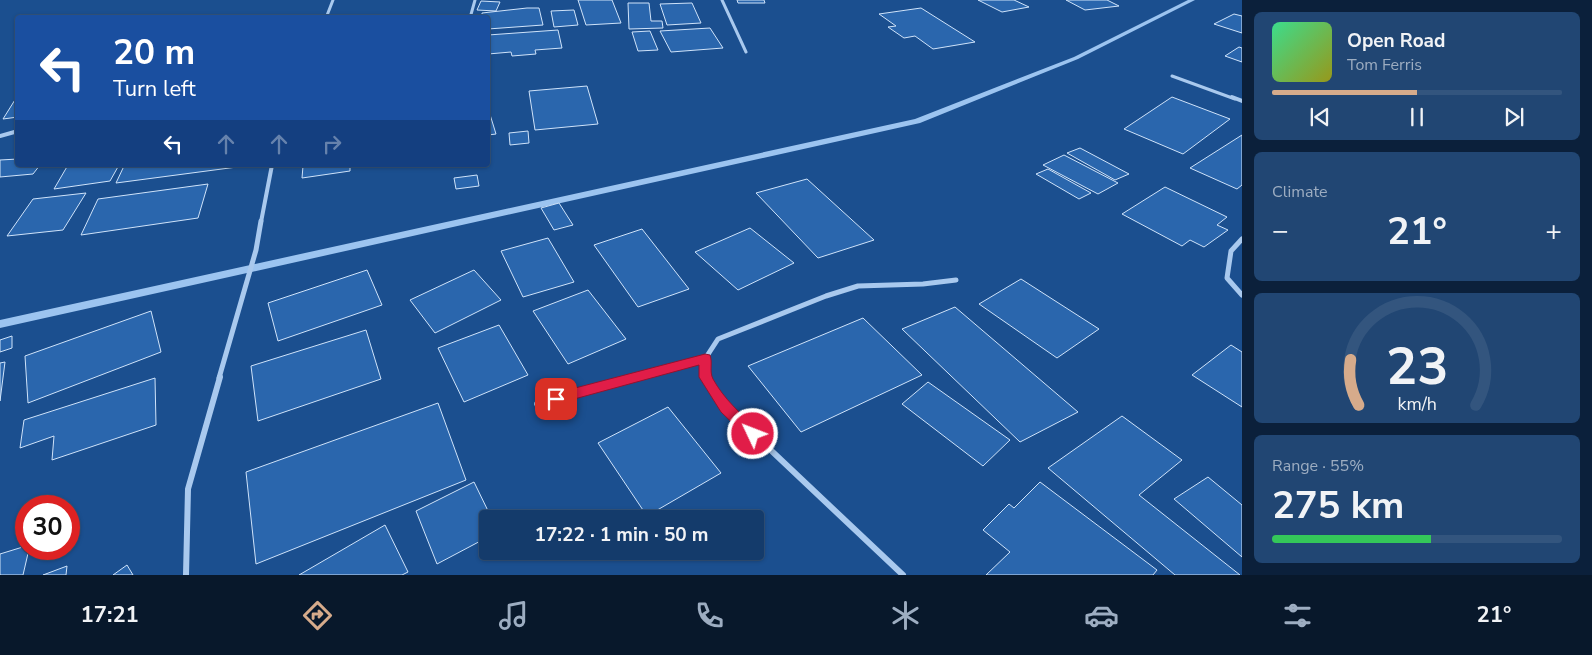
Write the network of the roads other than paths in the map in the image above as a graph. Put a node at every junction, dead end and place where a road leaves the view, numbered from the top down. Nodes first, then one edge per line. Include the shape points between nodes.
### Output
1 (333, 0) edge
2 (475, 0) edge
3 (722, 0) edge
4 (327, 15) edge
5 (471, 15) edge
6 (746, 52) dead end
7 (1172, 76) dead end
8 (1242, 101) edge
9 (15, 133) edge
10 (0, 136) edge
11 (272, 167) edge
12 (1242, 239) edge
13 (956, 280) dead end
14 (1242, 295) edge
15 (705, 359) junction
16 (537, 404) dead end
17 (186, 575) edge
18 (903, 575) edge

1 - 4 street
2 - 5 street
3 - 6 street
7 - 8 street
9 - 10 street
11 - 17 street via 256,250 188,489
12 - 14 street via 1231,251 1227,278
13 - 15 street via 858,286 826,296 718,339
15 - 16 street
15 - 18 street via 705,377 726,408

